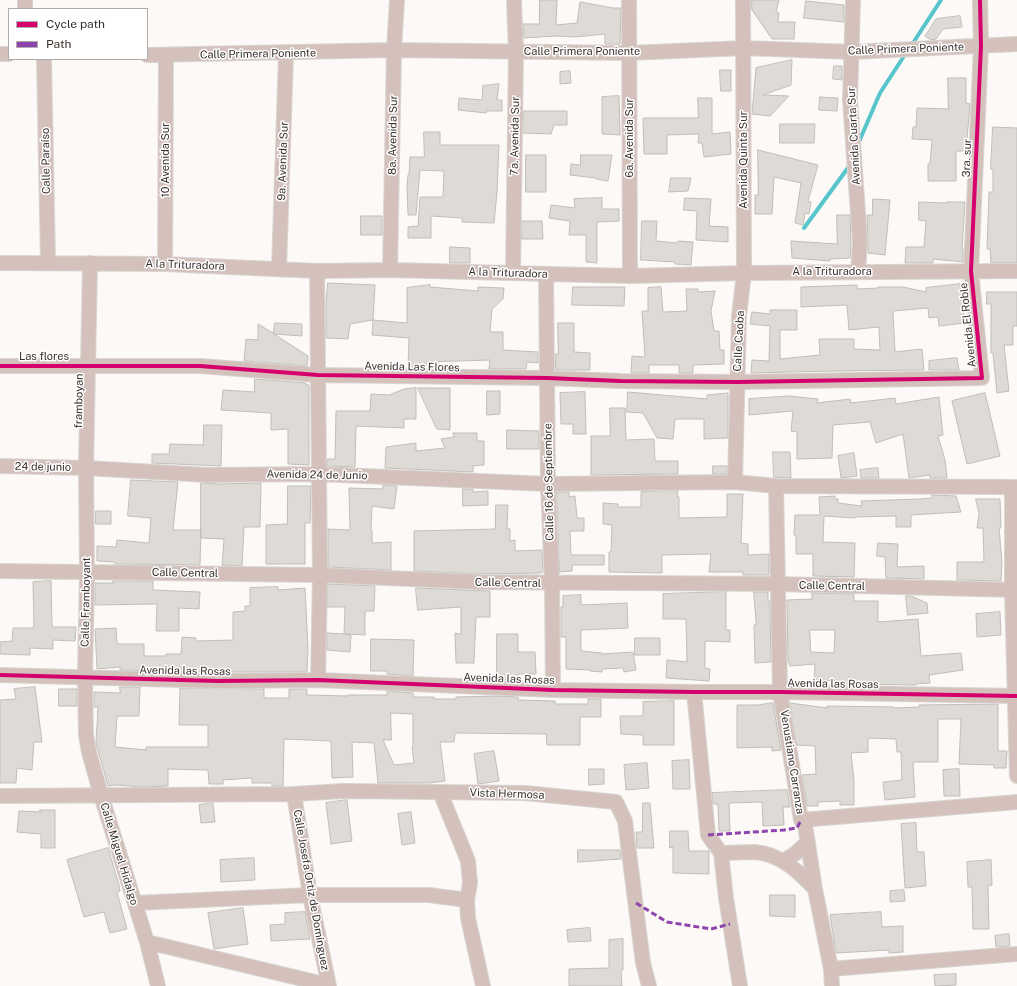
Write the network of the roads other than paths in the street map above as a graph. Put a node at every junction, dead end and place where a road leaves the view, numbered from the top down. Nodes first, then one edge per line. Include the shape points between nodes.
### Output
1 (397, 0) edge
2 (514, 0) edge
3 (629, 0) edge
4 (743, 0) edge
5 (853, 0) edge
6 (980, 0) edge
7 (1017, 44) edge
8 (981, 46) junction
9 (744, 48) junction
10 (394, 50) junction
11 (516, 52) junction
12 (852, 52) junction
13 (629, 53) junction
14 (286, 54) junction
15 (148, 55) edge
16 (166, 56) junction
17 (44, 60) edge
18 (0, 263) edge
19 (48, 263) junction
20 (90, 264) junction
21 (165, 264) junction
22 (279, 269) junction
23 (390, 270) junction
24 (317, 271) junction
25 (971, 271) junction
26 (513, 272) junction
27 (858, 272) junction
28 (1017, 272) edge
29 (744, 273) junction
30 (546, 274) junction
31 (630, 276) junction
32 (0, 366) edge
33 (88, 366) junction
34 (318, 375) junction
35 (547, 378) junction
36 (982, 378) joint
37 (736, 382) junction
38 (0, 466) edge
39 (86, 468) junction
40 (318, 474) junction
41 (735, 482) junction
42 (548, 484) junction
43 (776, 486) junction
44 (1014, 487) edge
45 (0, 571) edge
46 (87, 572) junction
47 (320, 575) junction
48 (552, 583) junction
49 (778, 584) junction
50 (1014, 590) edge
51 (0, 675) edge
52 (85, 678) junction
53 (318, 680) junction
54 (553, 690) junction
55 (694, 692) junction
56 (780, 692) junction
57 (1016, 696) edge
58 (1017, 776) edge
59 (440, 792) junction
60 (294, 794) junction
61 (101, 795) junction
62 (0, 796) edge
63 (1017, 802) edge
64 (801, 820) junction
65 (808, 842) junction
66 (721, 853) junction
67 (784, 861) junction
68 (815, 889) junction
69 (310, 895) junction
70 (467, 900) junction
71 (135, 903) junction
72 (147, 942) junction
73 (1017, 954) edge
74 (831, 969) junction
75 (329, 985) edge
76 (158, 986) edge
77 (484, 986) edge
78 (649, 986) edge
79 (740, 986) edge
80 (832, 986) edge

1 - 10 street, 8a. Avenida Sur
2 - 11 street, 7a. Avenida Sur
3 - 13 street, 6a. Avenida Sur
4 - 9 street, Avenida Quinta Sur
5 - 12 street, Avenida Cuarta Sur
6 - 8 street, 3ra. sur
7 - 8 street, Calle Primera Poniente
8 - 12 street, Calle Primera Poniente
8 - 25 street, 3ra. sur
9 - 12 street, Calle Primera Poniente
9 - 13 street, Calle Primera Poniente
9 - 29 street, Avenida Quinta Sur
10 - 11 street, Calle Primera Poniente
10 - 14 street, Calle Primera Poniente
10 - 23 street, 8a. Avenida Sur
11 - 13 street, Calle Primera Poniente
11 - 26 street, 7a. Avenida Sur
12 - 27 street, Avenida Cuarta Sur via 850,100 860,242
13 - 31 street, 6a. Avenida Sur
14 - 16 street, Calle Primera Poniente
14 - 22 street, 9a. Avenida Sur
15 - 16 street, Calle Primera Poniente
16 - 21 street, 10 Avenida Sur
17 - 19 street, Calle Paraíso
18 - 19 street, A la Trituradora
19 - 20 street, A la Trituradora
20 - 21 street, A la Trituradora
20 - 33 street, framboyan
21 - 22 street, A la Trituradora
22 - 24 street, A la Trituradora
23 - 24 street, A la Trituradora
23 - 26 street, A la Trituradora
24 - 34 street
25 - 27 street, A la Trituradora
25 - 28 street, A la Trituradora
25 - 36 street, Avenida El Roble
26 - 30 street, A la Trituradora
27 - 29 street, A la Trituradora
29 - 31 street, A la Trituradora
29 - 37 street, Calle Caoba
30 - 31 street, A la Trituradora
30 - 35 street, Calle 16 de Septiembre
32 - 33 street, Las flores
33 - 34 street, Avenida Las Flores via 200,366
33 - 39 street, framboyan
34 - 35 street, Avenida Las Flores
34 - 40 street
35 - 37 street, Avenida Las Flores
35 - 42 street, Calle 16 de Septiembre
36 - 37 street, Avenida Las Flores
37 - 41 street, Calle Caoba
38 - 39 street, 24 de junio
39 - 40 street, Avenida 24 de Junio via 208,475
39 - 46 street, Calle Framboyant
40 - 42 street, Avenida 24 de Junio
40 - 47 street
41 - 42 street, Avenida 24 de Junio
41 - 43 street, Avenida 24 de Junio
42 - 48 street, Calle 16 de Septiembre
43 - 44 street, Avenida 24 de Junio
43 - 49 street, Venustiano Carranza
44 - 50 street
45 - 46 street, Calle Central
46 - 47 street, Calle Central
46 - 52 street, Calle Framboyant
47 - 48 street, Calle Central
47 - 53 street
48 - 49 street, Calle Central
48 - 54 street, Calle 16 de Septiembre
49 - 50 street, Calle Central
49 - 56 street, Venustiano Carranza
50 - 57 street
51 - 52 street, Avenida las Rosas
52 - 53 street, Avenida las Rosas via 218,682
52 - 61 street, Calle Framboyant via 86,735
53 - 54 street, Avenida las Rosas
54 - 55 street, Avenida las Rosas
55 - 56 street, Avenida las Rosas
55 - 66 street via 708,835
56 - 57 street, Avenida las Rosas
56 - 64 street, Venustiano Carranza
57 - 58 street
59 - 60 street, Vista Hermosa via 343,791
59 - 70 street via 468,861 470,883
59 - 78 street, Vista Hermosa via 525,793 616,802 624,821 643,963
60 - 61 street, Vista Hermosa
60 - 69 street, Calle Josefa Ortiz de Domínguez
61 - 62 street, Calle Miguel Hidalgo
61 - 71 street, Calle Miguel Hidalgo
63 - 64 street
64 - 65 street, Venustiano Carranza
65 - 67 street
65 - 68 street, Venustiano Carranza
66 - 67 street via 757,852
66 - 79 street
67 - 68 street via 797,870
68 - 74 street, Venustiano Carranza
69 - 70 street via 430,895
69 - 71 street
69 - 75 street, Calle Josefa Ortiz de Domínguez
70 - 77 street via 468,918
71 - 72 street, Calle Miguel Hidalgo
72 - 75 street
72 - 76 street, Calle Miguel Hidalgo
73 - 74 street
74 - 80 street, Venustiano Carranza

